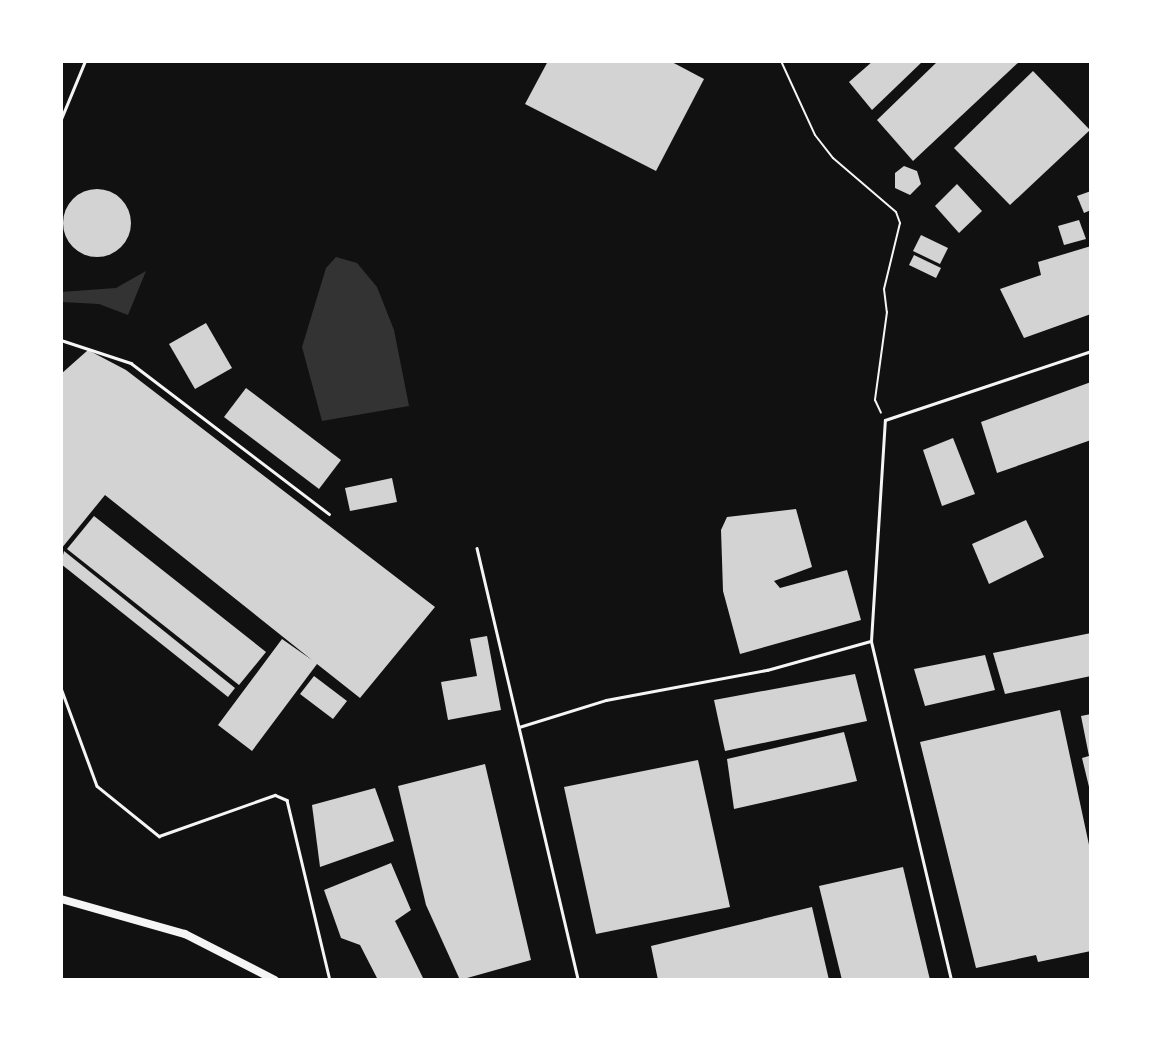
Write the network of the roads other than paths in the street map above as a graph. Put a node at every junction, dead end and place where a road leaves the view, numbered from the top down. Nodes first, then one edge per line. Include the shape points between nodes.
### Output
1 (85, 61) edge
2 (61, 119) edge
3 (61, 340) edge
4 (1091, 351) edge
5 (330, 514) dead end
6 (477, 548) dead end
7 (871, 640) junction
8 (61, 688) edge
9 (519, 727) junction
10 (61, 899) edge
11 (275, 980) edge
12 (330, 980) edge
13 (578, 980) edge
14 (951, 980) edge

1 - 2 lane
3 - 5 lane via 131,363
4 - 7 lane via 885,420
6 - 9 lane
7 - 9 lane via 767,670 606,700
7 - 14 lane
8 - 12 lane via 97,786 159,836 275,795 286,800
9 - 13 lane
10 - 11 main road via 185,934

